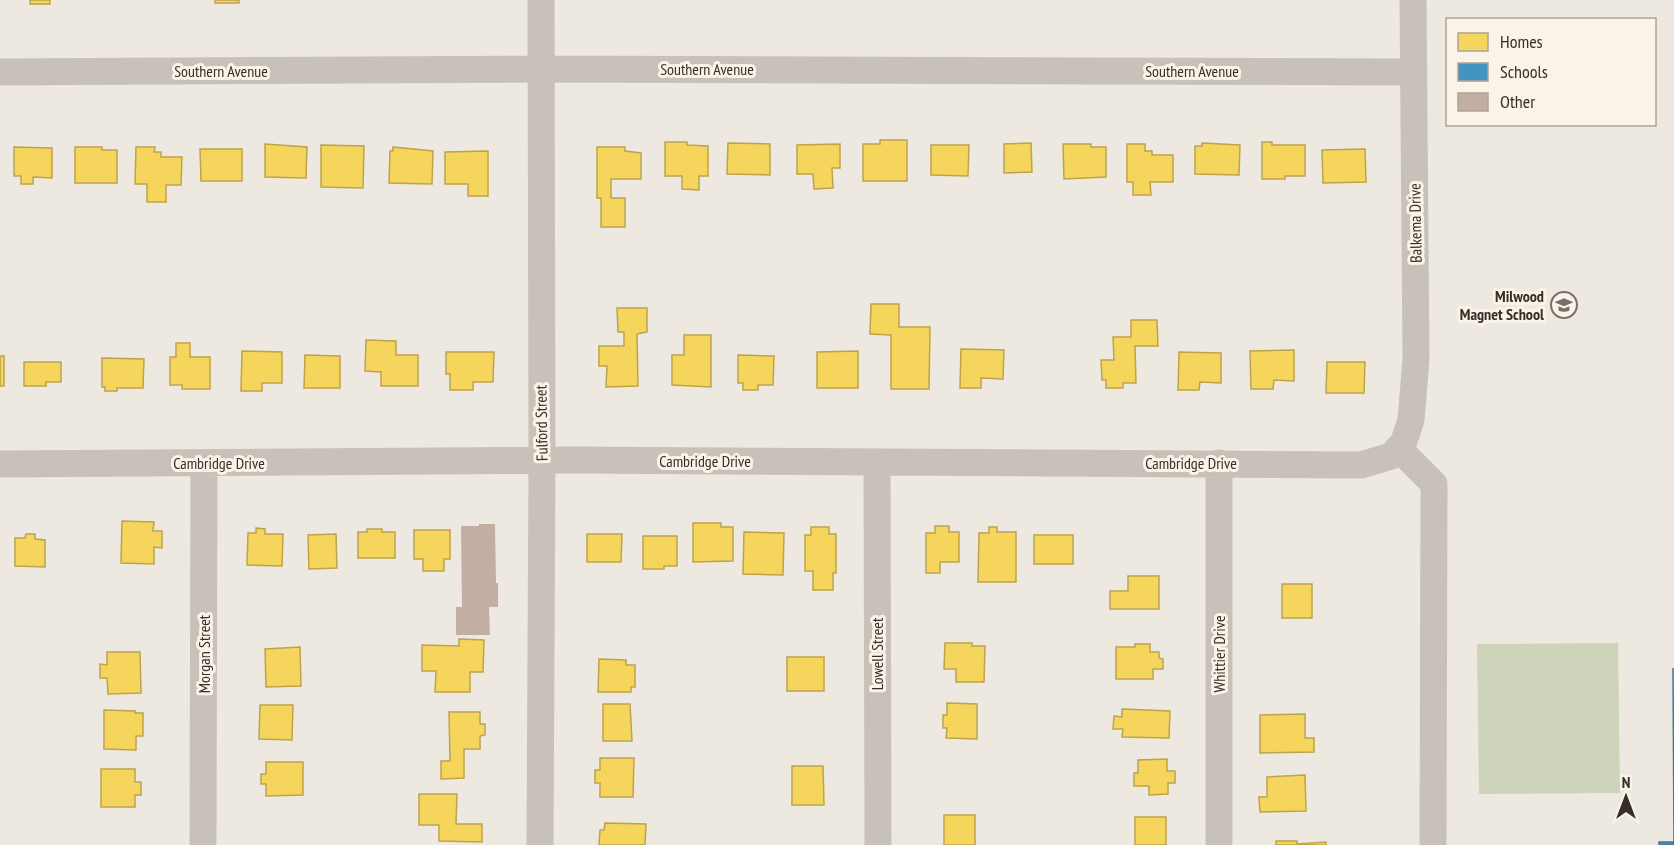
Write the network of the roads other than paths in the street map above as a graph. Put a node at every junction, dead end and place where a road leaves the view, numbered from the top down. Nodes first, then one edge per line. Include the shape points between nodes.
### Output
1 (541, 0) edge
2 (1413, 0) edge
3 (542, 69) junction
4 (0, 72) edge
5 (1413, 72) junction
6 (1401, 446) junction
7 (542, 460) junction
8 (877, 462) junction
9 (204, 463) junction
10 (1218, 463) junction
11 (0, 464) edge
12 (203, 845) edge
13 (540, 845) edge
14 (878, 845) edge
15 (1219, 845) edge
16 (1433, 845) edge

1 - 3 street, Fulford Street
2 - 5 street, Balkema Drive
3 - 4 street, Southern Avenue
3 - 5 street, Southern Avenue
3 - 7 street, Fulford Street
5 - 6 street, Balkema Drive via 1416,359 1411,420
6 - 10 street, Cambridge Drive via 1391,456 1361,465
6 - 16 street via 1434,484
7 - 8 street, Cambridge Drive
7 - 9 street, Cambridge Drive
7 - 13 street, Fulford Street
8 - 10 street, Cambridge Drive
8 - 14 street, Lowell Street
9 - 11 street, Cambridge Drive
9 - 12 street, Morgan Street
10 - 15 street, Whittier Drive

